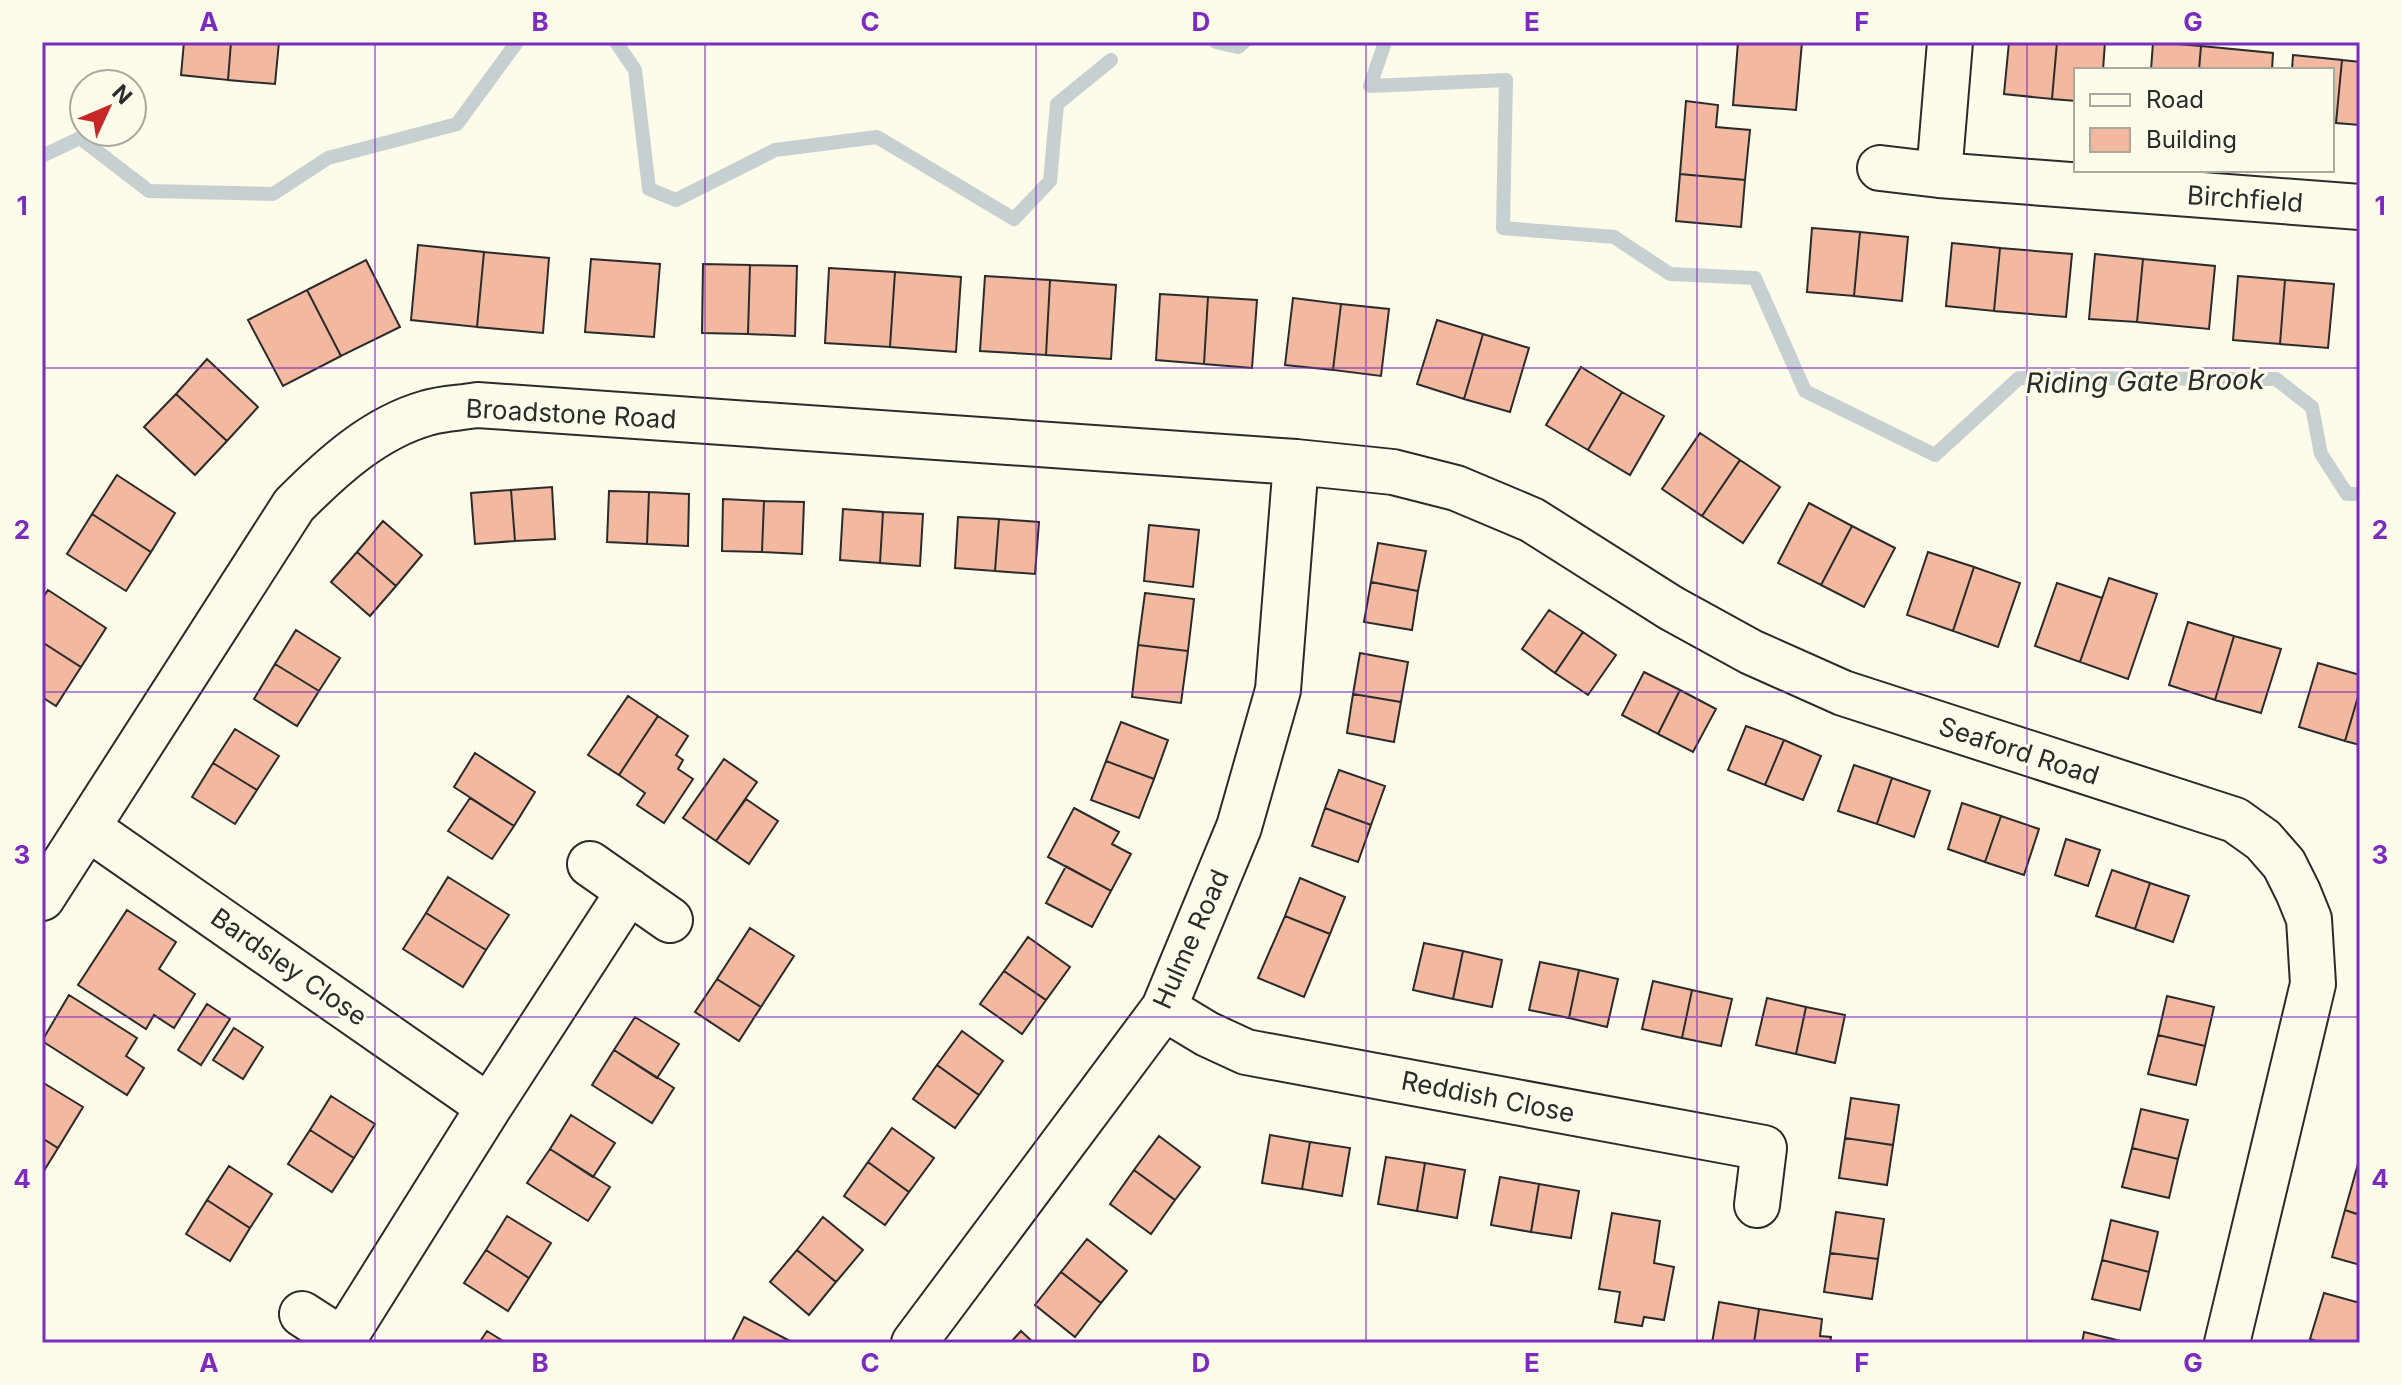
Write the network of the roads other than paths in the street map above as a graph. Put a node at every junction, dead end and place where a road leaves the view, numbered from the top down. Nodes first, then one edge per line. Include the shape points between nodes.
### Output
1 (1950, 42) edge
2 (1880, 168) dead end
3 (1939, 175) junction
4 (2360, 207) edge
5 (1296, 462) junction
6 (88, 828) junction
7 (590, 864) dead end
8 (629, 891) junction
9 (42, 898) edge
10 (670, 920) dead end
11 (1164, 1008) junction
12 (489, 1107) junction
13 (1757, 1205) dead end
14 (302, 1314) dead end
15 (345, 1342) edge
16 (914, 1343) edge
17 (2227, 1343) edge

1 - 3 street
2 - 3 street, Birchfield
3 - 4 street, Birchfield
5 - 6 street, Broadstone Road via 477,405 427,413 377,435 334,465 294,505
5 - 11 street, Hulme Road via 1278,690 1239,827
5 - 17 street, Seaford Road via 1393,472 1456,488 1532,520 1671,608 1751,652 1843,693 2235,820 2263,840 2284,864 2309,919 2313,984
6 - 9 street, Broadstone Road
6 - 12 street, Bardsley Close
7 - 8 street
8 - 10 street
8 - 12 street
11 - 13 street, Reddish Close via 1246,1052 1764,1148
11 - 16 street, Hulme Road
12 - 15 street
14 - 15 street

